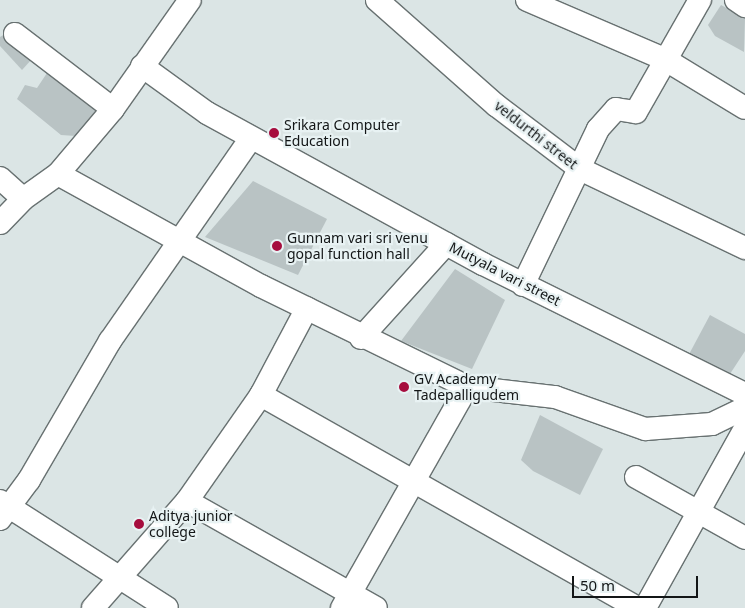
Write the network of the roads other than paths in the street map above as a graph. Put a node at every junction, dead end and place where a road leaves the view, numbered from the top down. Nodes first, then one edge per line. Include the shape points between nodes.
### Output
1 (190, 0) edge
2 (377, 0) edge
3 (527, 0) edge
4 (700, 0) edge
5 (736, 0) edge
6 (745, 6) edge
7 (15, 34) dead end
8 (666, 60) junction
9 (142, 66) junction
10 (745, 108) edge
11 (113, 109) junction
12 (251, 138) junction
13 (580, 169) junction
14 (58, 174) junction
15 (0, 178) edge
16 (23, 199) junction
17 (0, 223) edge
18 (177, 242) junction
19 (446, 244) junction
20 (745, 248) edge
21 (523, 285) junction
22 (306, 308) junction
23 (361, 338) junction
24 (467, 387) junction
25 (745, 394) edge
26 (261, 395) junction
27 (745, 408) edge
28 (743, 436) edge
29 (636, 477) dead end
30 (414, 484) junction
31 (187, 501) junction
32 (3, 509) edge
33 (698, 513) junction
34 (745, 538) edge
35 (121, 580) junction
36 (346, 601) edge
37 (93, 608) edge
38 (167, 608) edge
39 (376, 608) edge
40 (638, 608) edge
41 (645, 608) edge

1 - 9 street
2 - 13 street, veldurthi street via 497,106
3 - 8 street
4 - 8 street
5 - 6 street
7 - 11 street
8 - 10 street
8 - 13 street via 636,112 616,109 598,129
9 - 11 street
9 - 12 street, Mutyala vari street via 207,113
11 - 14 street
12 - 18 street
12 - 19 street, Mutyala vari street
13 - 20 street, veldurthi street
13 - 21 street
14 - 16 street
14 - 18 street
15 - 16 street
16 - 17 street
18 - 22 street
18 - 32 street
19 - 21 street, Mutyala vari street
19 - 23 street
21 - 25 street, Mutyala vari street
22 - 23 street
22 - 26 street
23 - 24 street
24 - 27 street via 555,397 645,429 712,424
24 - 30 street
26 - 30 street
26 - 31 street
28 - 33 street
29 - 33 street
30 - 36 street
30 - 40 street
31 - 35 street
31 - 36 street
32 - 35 street
33 - 34 street
33 - 41 street
35 - 37 street
35 - 38 street
36 - 39 street

